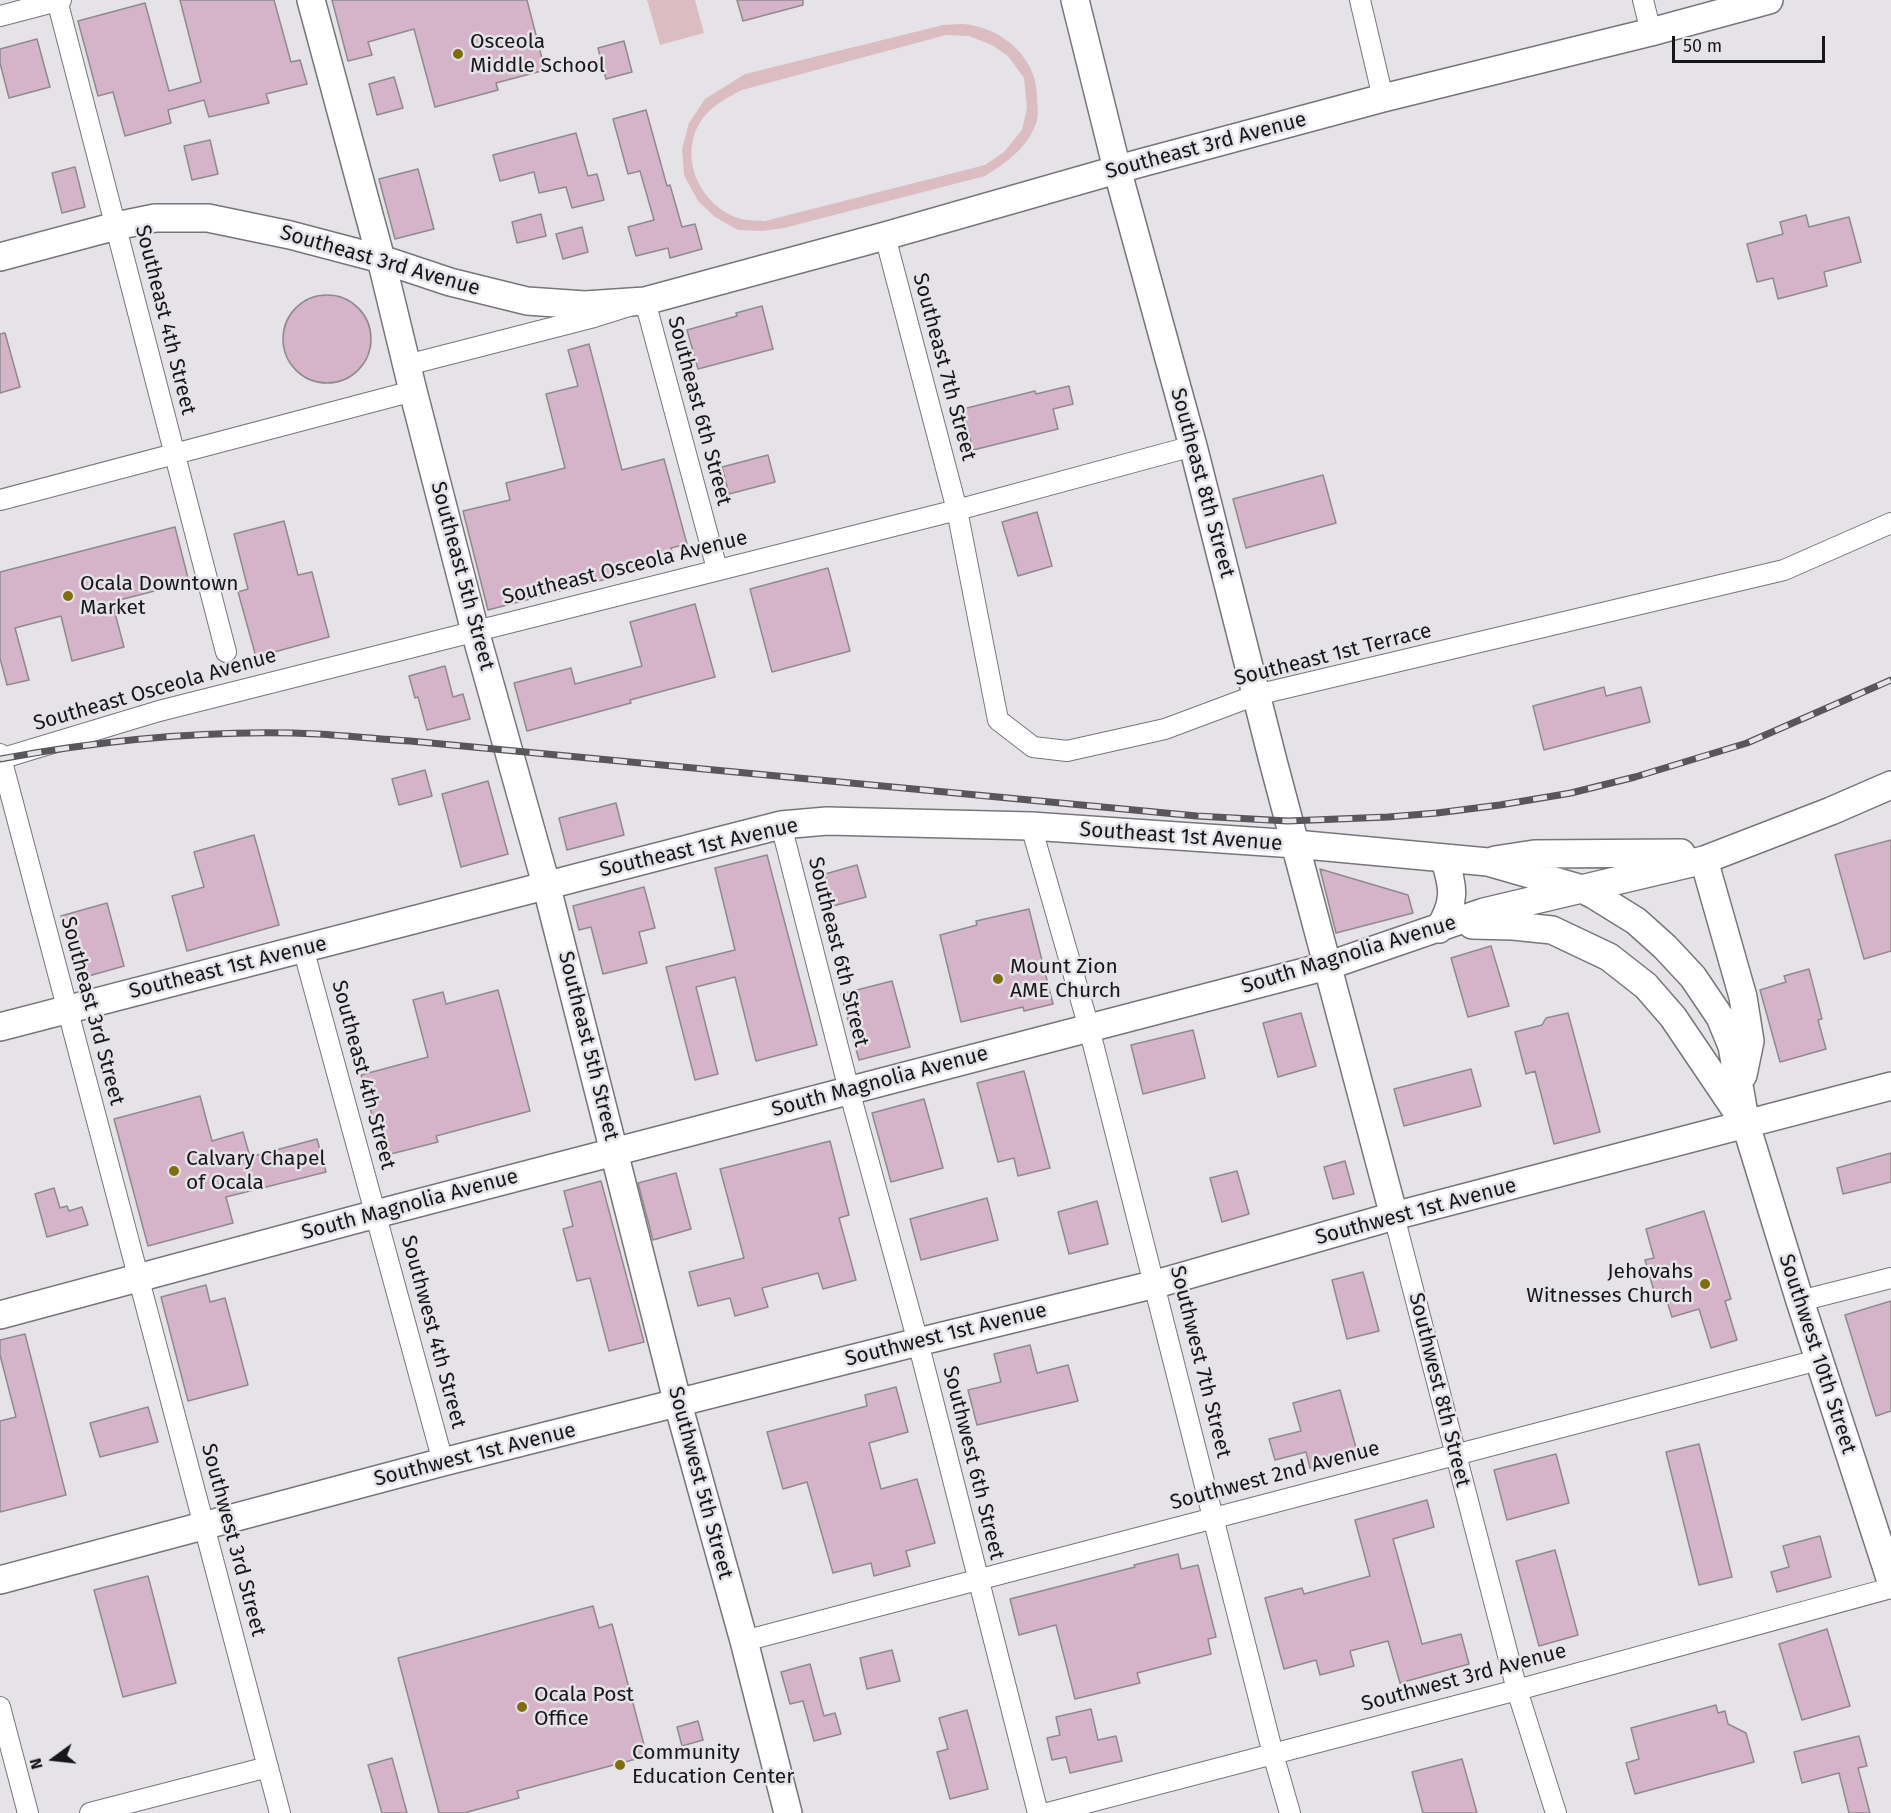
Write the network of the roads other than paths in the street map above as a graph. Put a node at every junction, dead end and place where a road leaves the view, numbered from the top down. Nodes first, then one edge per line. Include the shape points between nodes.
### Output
1 (58, 0) edge
2 (311, 0) edge
3 (1075, 0) edge
4 (1360, 0) edge
5 (1643, 0) edge
6 (1768, 0) edge
7 (0, 16) edge
8 (1651, 32) junction
9 (1383, 98) junction
10 (1117, 169) junction
11 (116, 226) junction
12 (885, 236) junction
13 (0, 257) edge
14 (381, 259) junction
15 (645, 301) junction
16 (410, 378) junction
17 (1193, 446) junction
18 (174, 454) junction
19 (0, 500) edge
20 (957, 510) junction
21 (1891, 523) edge
22 (717, 569) junction
23 (475, 630) junction
24 (226, 652) dead end
25 (1256, 695) junction
26 (0, 757) edge
27 (1891, 785) edge
28 (781, 825) junction
29 (1031, 826) junction
30 (1757, 839) junction
31 (1295, 844) junction
32 (1444, 858) junction
33 (1704, 860) junction
34 (1488, 862) junction
35 (546, 884) junction
36 (1582, 889) junction
37 (1445, 927) junction
38 (303, 948) junction
39 (1327, 966) junction
40 (67, 1009) junction
41 (0, 1027) edge
42 (1089, 1028) junction
43 (1891, 1086) edge
44 (1740, 1088) junction
45 (849, 1090) junction
46 (1746, 1125) junction
47 (615, 1152) junction
48 (376, 1214) junction
49 (1394, 1216) junction
50 (1891, 1278) edge
51 (140, 1279) junction
52 (1155, 1284) junction
53 (1800, 1301) junction
54 (0, 1315) edge
55 (918, 1341) junction
56 (1818, 1360) junction
57 (678, 1404) junction
58 (1455, 1454) junction
59 (443, 1462) junction
60 (1214, 1517) junction
61 (203, 1525) junction
62 (977, 1579) junction
63 (0, 1580) edge
64 (1891, 1581) edge
65 (1891, 1588) edge
66 (744, 1641) junction
67 (1517, 1690) junction
68 (0, 1707) edge
69 (1273, 1754) junction
70 (268, 1767) junction
71 (28, 1813) edge
72 (90, 1813) edge
73 (280, 1813) edge
74 (788, 1813) edge
75 (1038, 1813) edge
76 (1048, 1813) edge
77 (1290, 1813) edge
78 (1556, 1813) edge

1 - 7 street
1 - 11 street, Southeast 4th Street
2 - 14 street, Southeast 5th Street
3 - 10 street, Southeast 8th Street
4 - 9 street
5 - 8 street
6 - 8 street, Southeast 3rd Avenue
8 - 9 street, Southeast 3rd Avenue
9 - 10 street, Southeast 3rd Avenue
10 - 12 street, Southeast 3rd Avenue
10 - 17 street, Southeast 8th Street
11 - 13 street, Southeast 3rd Avenue
11 - 14 street, Southeast 3rd Avenue via 155,218 208,218
11 - 18 street, Southeast 4th Street
12 - 15 street, Southeast 3rd Avenue
12 - 20 street, Southeast 7th Street
14 - 15 street, Southeast 3rd Avenue via 526,301 585,306
14 - 16 street, Southeast 5th Street
15 - 16 street, Southeast 3rd Avenue
15 - 22 street, Southeast 6th Street
16 - 18 street, Southeast 3rd Avenue
16 - 23 street, Southeast 5th Street
17 - 20 street, Southeast Osceola Avenue
17 - 25 street, Southeast 8th Street
18 - 19 street, Southeast 3rd Avenue
18 - 24 street, Southeast 4th Street
20 - 22 street, Southeast Osceola Avenue
20 - 25 street, Southeast 1st Terrace via 998,720 1033,747 1067,751 1165,729
21 - 25 street, Southeast 1st Terrace via 1784,570
22 - 23 street, Southeast Osceola Avenue
23 - 26 street, Southeast Osceola Avenue via 159,711
23 - 35 street, Southeast 5th Street
25 - 31 street, Southeast 8th Street
26 - 40 street, Southeast 3rd Street
27 - 30 street, South Magnolia Avenue
28 - 29 street, Southeast 1st Avenue via 827,821
28 - 35 street, Southeast 1st Avenue
28 - 45 street, Southeast 6th Street
29 - 31 street, Southeast 1st Avenue
29 - 42 street
30 - 33 street, South Magnolia Avenue
30 - 34 street, South Magnolia Avenue via 1678,854 1534,854
31 - 32 street, Southeast 1st Avenue
31 - 39 street, Southeast 8th Street
32 - 34 street, Southeast 1st Avenue
32 - 37 street via 1453,898
33 - 36 street, South Magnolia Avenue
33 - 44 street via 1743,997 1750,1041
34 - 36 street, Southwest 10th Street
35 - 38 street, Southeast 1st Avenue
35 - 47 street, Southeast 5th Street
36 - 37 street, South Magnolia Avenue via 1484,912
36 - 44 street, Southwest 10th Street via 1636,921 1693,977 1724,1026
37 - 39 street, South Magnolia Avenue
37 - 46 street, Southwest 10th Street via 1552,930 1609,957 1646,986 1673,1017
38 - 40 street, Southeast 1st Avenue
38 - 48 street, Southeast 4th Street
39 - 42 street, South Magnolia Avenue
39 - 49 street, Southwest 8th Street
40 - 41 street, Southeast 1st Avenue
40 - 51 street, Southeast 3rd Street
42 - 45 street, South Magnolia Avenue
42 - 52 street, Southwest 7th Street
43 - 46 street, Southwest 1st Avenue
44 - 46 street, Southwest 10th Street
45 - 47 street, South Magnolia Avenue
45 - 55 street, Southwest 6th Street
46 - 49 street, Southwest 1st Avenue
46 - 53 street, Southwest 10th Street
47 - 48 street, South Magnolia Avenue
47 - 57 street, Southwest 5th Street
48 - 51 street, South Magnolia Avenue
48 - 59 street, Southwest 4th Street
49 - 52 street, Southwest 1st Avenue
49 - 58 street, Southwest 8th Street
50 - 53 street
51 - 54 street, South Magnolia Avenue
51 - 61 street, Southwest 3rd Street
52 - 55 street, Southwest 1st Avenue
52 - 60 street, Southwest 7th Street
53 - 56 street, Southwest 10th Street
55 - 57 street, Southwest 1st Avenue
55 - 62 street, Southwest 6th Street
56 - 58 street, Southwest 2nd Avenue
56 - 64 street, Southwest 10th Street
57 - 59 street, Southwest 1st Avenue
57 - 66 street, Southwest 5th Street
58 - 60 street, Southwest 2nd Avenue
58 - 67 street, Southwest 8th Street
59 - 61 street, Southwest 1st Avenue
60 - 62 street, Southwest 2nd Avenue
60 - 69 street, Southwest 7th Street
61 - 63 street, Southwest 1st Avenue
61 - 70 street, Southwest 3rd Street
62 - 66 street, Southwest 2nd Avenue
62 - 75 street, Southwest 6th Street
65 - 67 street, Southwest 3rd Avenue
66 - 74 street, Southwest 5th Street
67 - 69 street, Southwest 3rd Avenue
67 - 78 street, Southwest 8th Street
68 - 71 street
69 - 76 street, Southwest 3rd Avenue
69 - 77 street, Southwest 7th Street
70 - 72 street
70 - 73 street, Southwest 3rd Street

